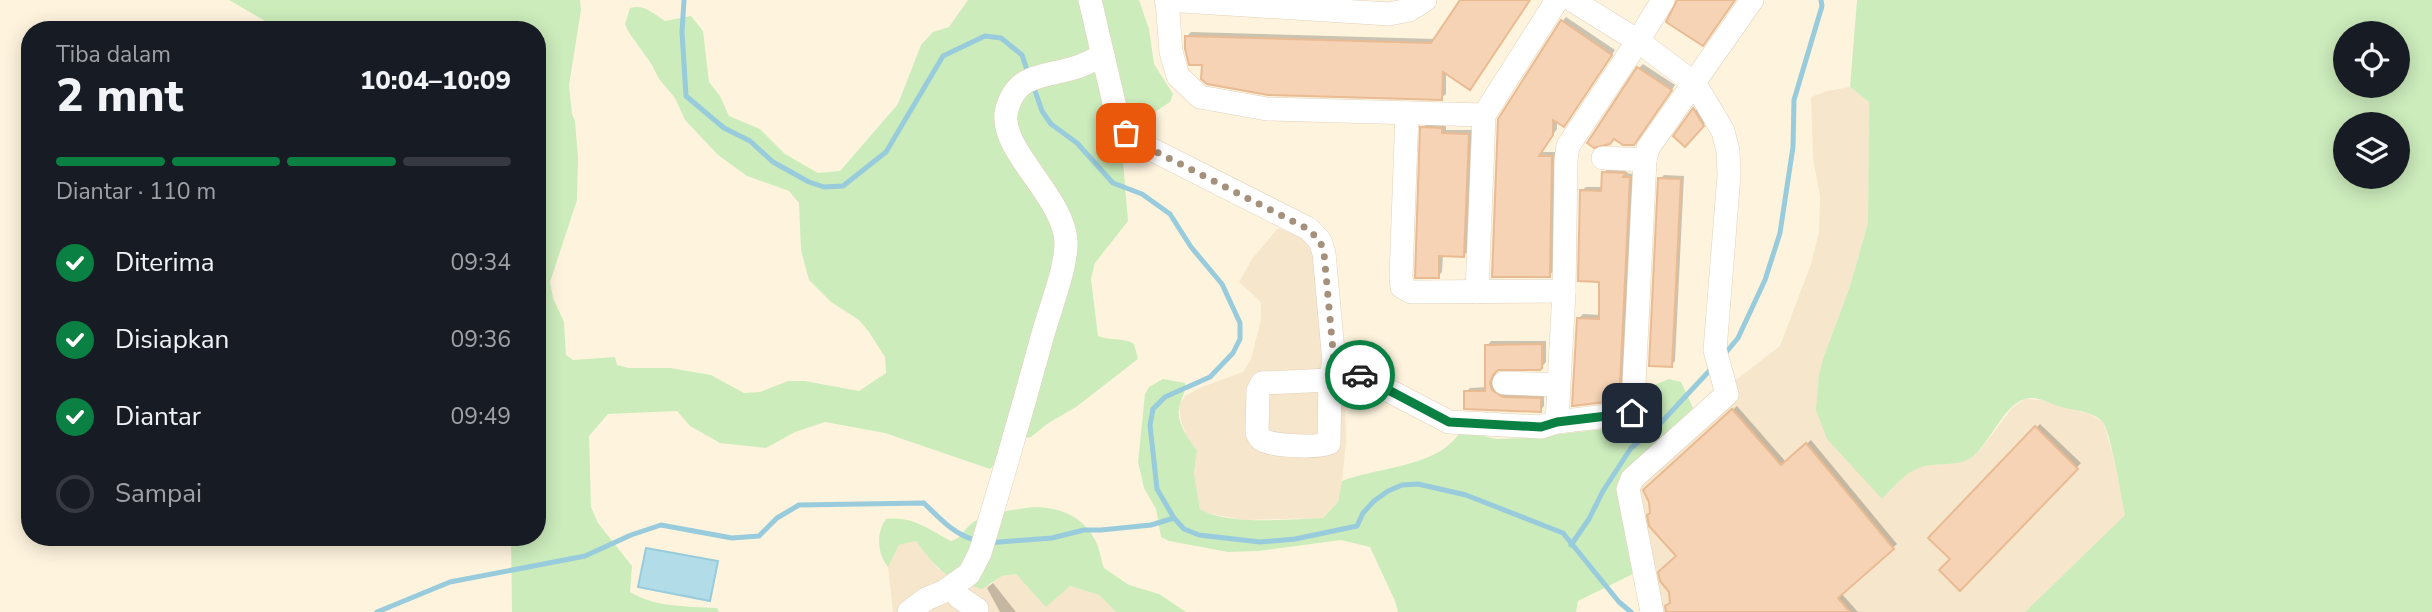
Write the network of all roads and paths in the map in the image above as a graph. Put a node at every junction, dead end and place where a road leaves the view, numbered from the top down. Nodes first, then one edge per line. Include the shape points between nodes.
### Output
1 (1090, 0) edge
2 (1167, 0) edge
3 (1425, 0) edge
4 (1557, 0) edge
5 (1572, 0) edge
6 (1662, 0) edge
7 (1752, 0) edge
8 (1208, 2) edge
9 (1638, 41) junction
10 (1103, 55) junction
11 (1695, 84) junction
12 (1407, 113) junction
13 (1484, 115) junction
14 (1603, 158) dead end
15 (1645, 160) junction
16 (1564, 291) junction
17 (1477, 292) junction
18 (1504, 383) dead end
19 (1558, 385) junction
20 (1557, 422) junction
21 (953, 586) junction
22 (977, 609) dead end
23 (909, 612) edge
24 (1652, 612) edge

1 - 10 street
2 - 8 street
2 - 12 street via 1178,76 1200,97 1266,109
3 - 8 street via 1409,10 1389,14
4 - 13 street
5 - 9 street
6 - 9 street
7 - 11 street
9 - 11 street
9 - 16 street via 1568,146
10 - 20 street via 1118,121 1126,133 1308,229 1320,241 1332,371 1449,422 1541,427
10 - 21 street via 1076,68 1028,80 1014,91 1005,120 1015,148 1056,208 1066,244 984,543 969,574
11 - 15 street via 1648,148
11 - 24 street via 1723,131 1728,152 1717,360 1727,394 1632,479 1628,489
12 - 13 street
12 - 17 street via 1402,287 1411,292
13 - 17 street
14 - 15 street
15 - 20 street via 1636,405 1627,415
16 - 17 street
16 - 19 street
18 - 19 street
19 - 20 street
21 - 22 street via 958,597
21 - 23 street

